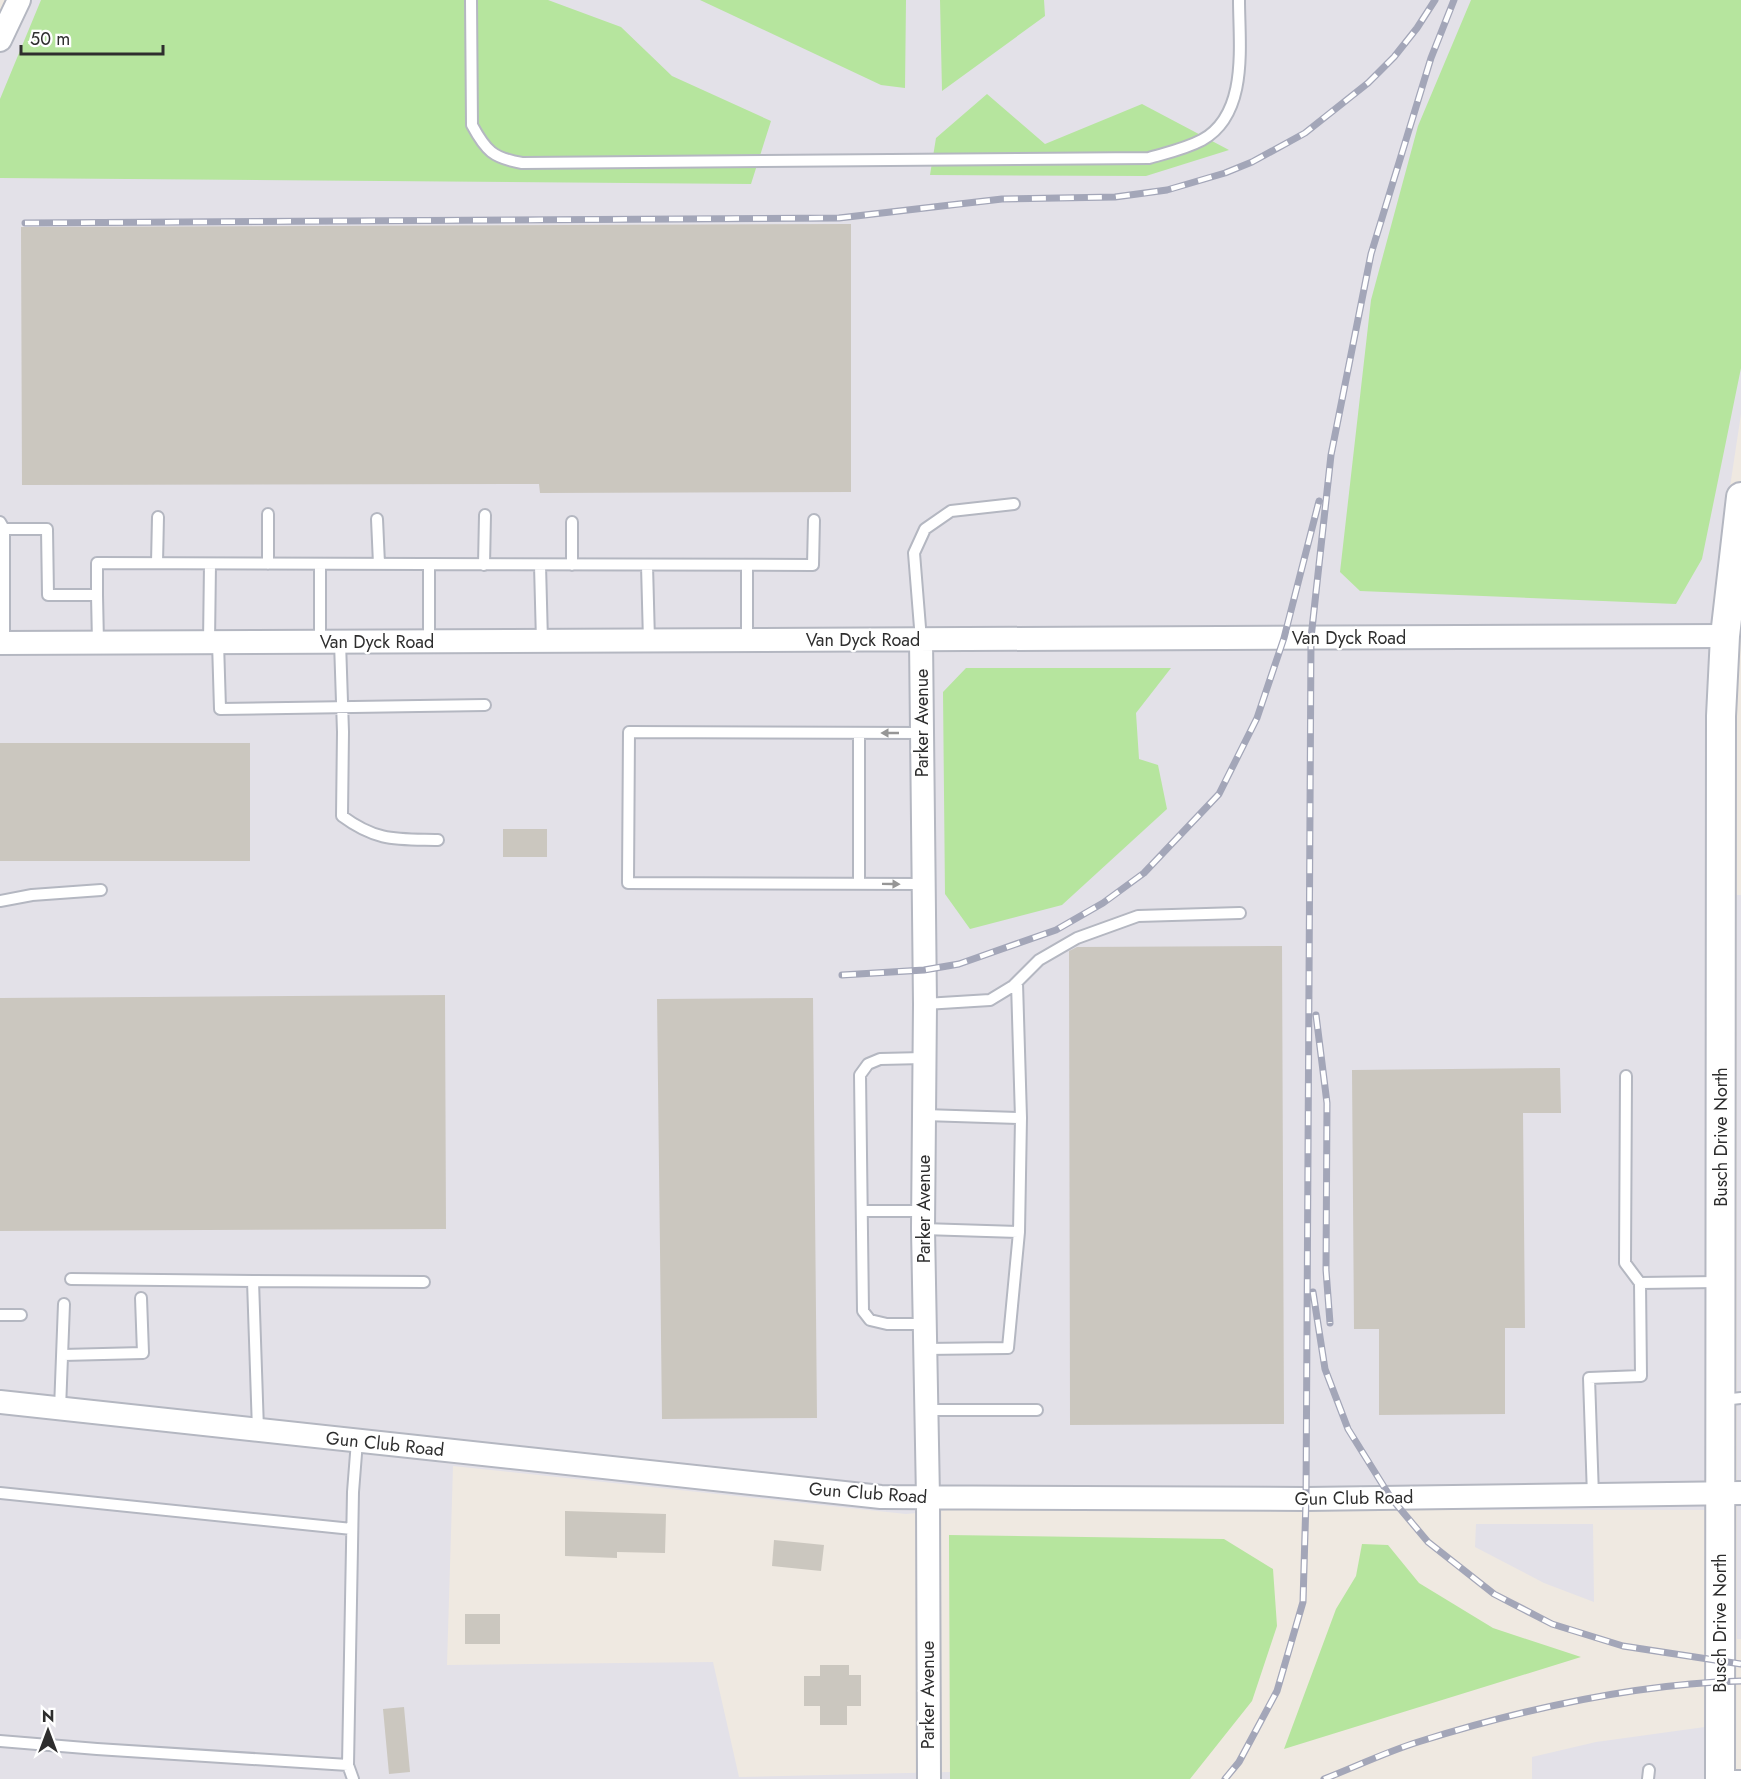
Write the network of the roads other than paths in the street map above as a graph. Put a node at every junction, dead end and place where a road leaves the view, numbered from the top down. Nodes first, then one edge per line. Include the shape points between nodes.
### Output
1 (19, 0) edge
2 (471, 0) edge
3 (1239, 0) edge
4 (0, 40) edge
5 (1741, 497) edge
6 (1014, 504) dead end
7 (268, 514) dead end
8 (484, 515) dead end
9 (158, 517) dead end
10 (377, 519) dead end
11 (814, 520) dead end
12 (572, 522) dead end
13 (2, 525) edge
14 (157, 563) junction
15 (210, 564) junction
16 (268, 564) junction
17 (320, 564) junction
18 (379, 564) junction
19 (429, 564) junction
20 (484, 564) junction
21 (540, 564) junction
22 (572, 565) junction
23 (647, 565) junction
24 (747, 565) junction
25 (97, 595) junction
26 (1725, 636) junction
27 (747, 640) junction
28 (921, 640) junction
29 (542, 641) junction
30 (648, 641) junction
31 (214, 642) junction
32 (330, 642) junction
33 (429, 642) junction
34 (2, 643) edge
35 (98, 643) junction
36 (484, 705) dead end
37 (343, 707) junction
38 (859, 733) junction
39 (922, 733) junction
40 (438, 840) dead end
41 (859, 884) junction
42 (923, 884) junction
43 (101, 890) dead end
44 (0, 901) edge
45 (1240, 913) dead end
46 (1017, 983) junction
47 (925, 1004) junction
48 (924, 1058) junction
49 (1626, 1077) dead end
50 (924, 1115) junction
51 (1021, 1118) junction
52 (862, 1211) junction
53 (923, 1220) junction
54 (1019, 1232) junction
55 (71, 1279) dead end
56 (253, 1281) junction
57 (1722, 1281) junction
58 (423, 1282) dead end
59 (1640, 1283) junction
60 (141, 1298) dead end
61 (64, 1304) dead end
62 (0, 1315) edge
63 (21, 1315) dead end
64 (925, 1324) junction
65 (925, 1349) junction
66 (63, 1355) junction
67 (1731, 1399) edge
68 (0, 1402) edge
69 (60, 1409) junction
70 (926, 1410) junction
71 (1037, 1410) dead end
72 (258, 1430) junction
73 (357, 1441) junction
74 (0, 1493) edge
75 (1731, 1493) edge
76 (1593, 1496) junction
77 (928, 1498) junction
78 (352, 1529) junction
79 (0, 1741) edge
80 (348, 1765) junction
81 (1727, 1777) edge
82 (353, 1779) edge
83 (928, 1779) edge

1 - 4 street
2 - 3 lane via 472,125 490,152 502,160 522,164 1149,158 1201,141 1216,131 1228,113 1239,71
5 - 26 street, Busch Drive North
6 - 28 lane via 951,511 925,529 914,553
7 - 16 lane
8 - 20 lane
9 - 14 lane
10 - 18 lane
11 - 24 lane via 813,566
12 - 22 lane
13 - 25 lane via 47,529 48,595
13 - 34 lane
14 - 15 lane
14 - 25 lane via 97,563
15 - 16 lane
15 - 31 lane
16 - 17 lane
17 - 18 lane
17 - 32 lane
18 - 19 lane
19 - 20 lane
19 - 33 lane
20 - 21 lane
21 - 22 lane
21 - 29 lane
22 - 23 lane
23 - 24 lane
23 - 30 lane
24 - 27 lane
25 - 35 lane
26 - 28 street, Van Dyck Road
26 - 57 street, Busch Drive North via 1721,716
27 - 28 street, Van Dyck Road
27 - 30 street, Van Dyck Road
28 - 39 street, Parker Avenue
29 - 30 street, Van Dyck Road
29 - 33 street, Van Dyck Road
31 - 32 street, Van Dyck Road
31 - 35 street, Van Dyck Road
31 - 37 lane via 220,709
32 - 33 street, Van Dyck Road
32 - 37 lane
34 - 35 street, Van Dyck Road
36 - 37 lane
37 - 40 lane via 342,816 359,829 389,839
39 -> 38 lane
38 - 41 lane
38 - 41 lane via 629,732 628,883
39 - 42 street, Parker Avenue
41 -> 42 lane
42 - 47 street, Parker Avenue
43 - 44 lane via 32,894
45 - 46 lane via 1138,916 1077,938 1039,960
46 - 47 lane via 990,1000
46 - 51 lane
47 - 48 street, Parker Avenue
48 - 50 street, Parker Avenue
48 - 52 lane via 880,1059 868,1064 860,1075
49 - 59 lane via 1625,1263
50 - 51 lane
50 - 53 street, Parker Avenue
51 - 54 lane
52 - 53 lane
52 - 64 lane via 863,1311 870,1320 887,1324
53 - 54 lane
53 - 64 street, Parker Avenue
54 - 65 lane via 1008,1348
55 - 56 lane
56 - 58 lane
56 - 72 lane
57 - 59 lane
57 - 67 street, Busch Drive North
59 - 76 lane via 1641,1376 1589,1378
60 - 66 lane via 143,1353
61 - 66 lane
62 - 63 lane
64 - 65 street, Parker Avenue
65 - 70 street, Parker Avenue
66 - 69 lane
67 - 75 street, Busch Drive North
68 - 69 street, Gun Club Road
69 - 72 street, Gun Club Road
70 - 71 lane
70 - 77 street, Parker Avenue
72 - 73 street, Gun Club Road
73 - 77 street, Gun Club Road via 881,1497
73 - 78 lane
74 - 78 lane
75 - 76 street, Gun Club Road
75 - 81 street, Busch Drive North
76 - 77 street, Gun Club Road
77 - 83 street, Parker Avenue
78 - 80 lane
79 - 80 lane
80 - 82 lane

